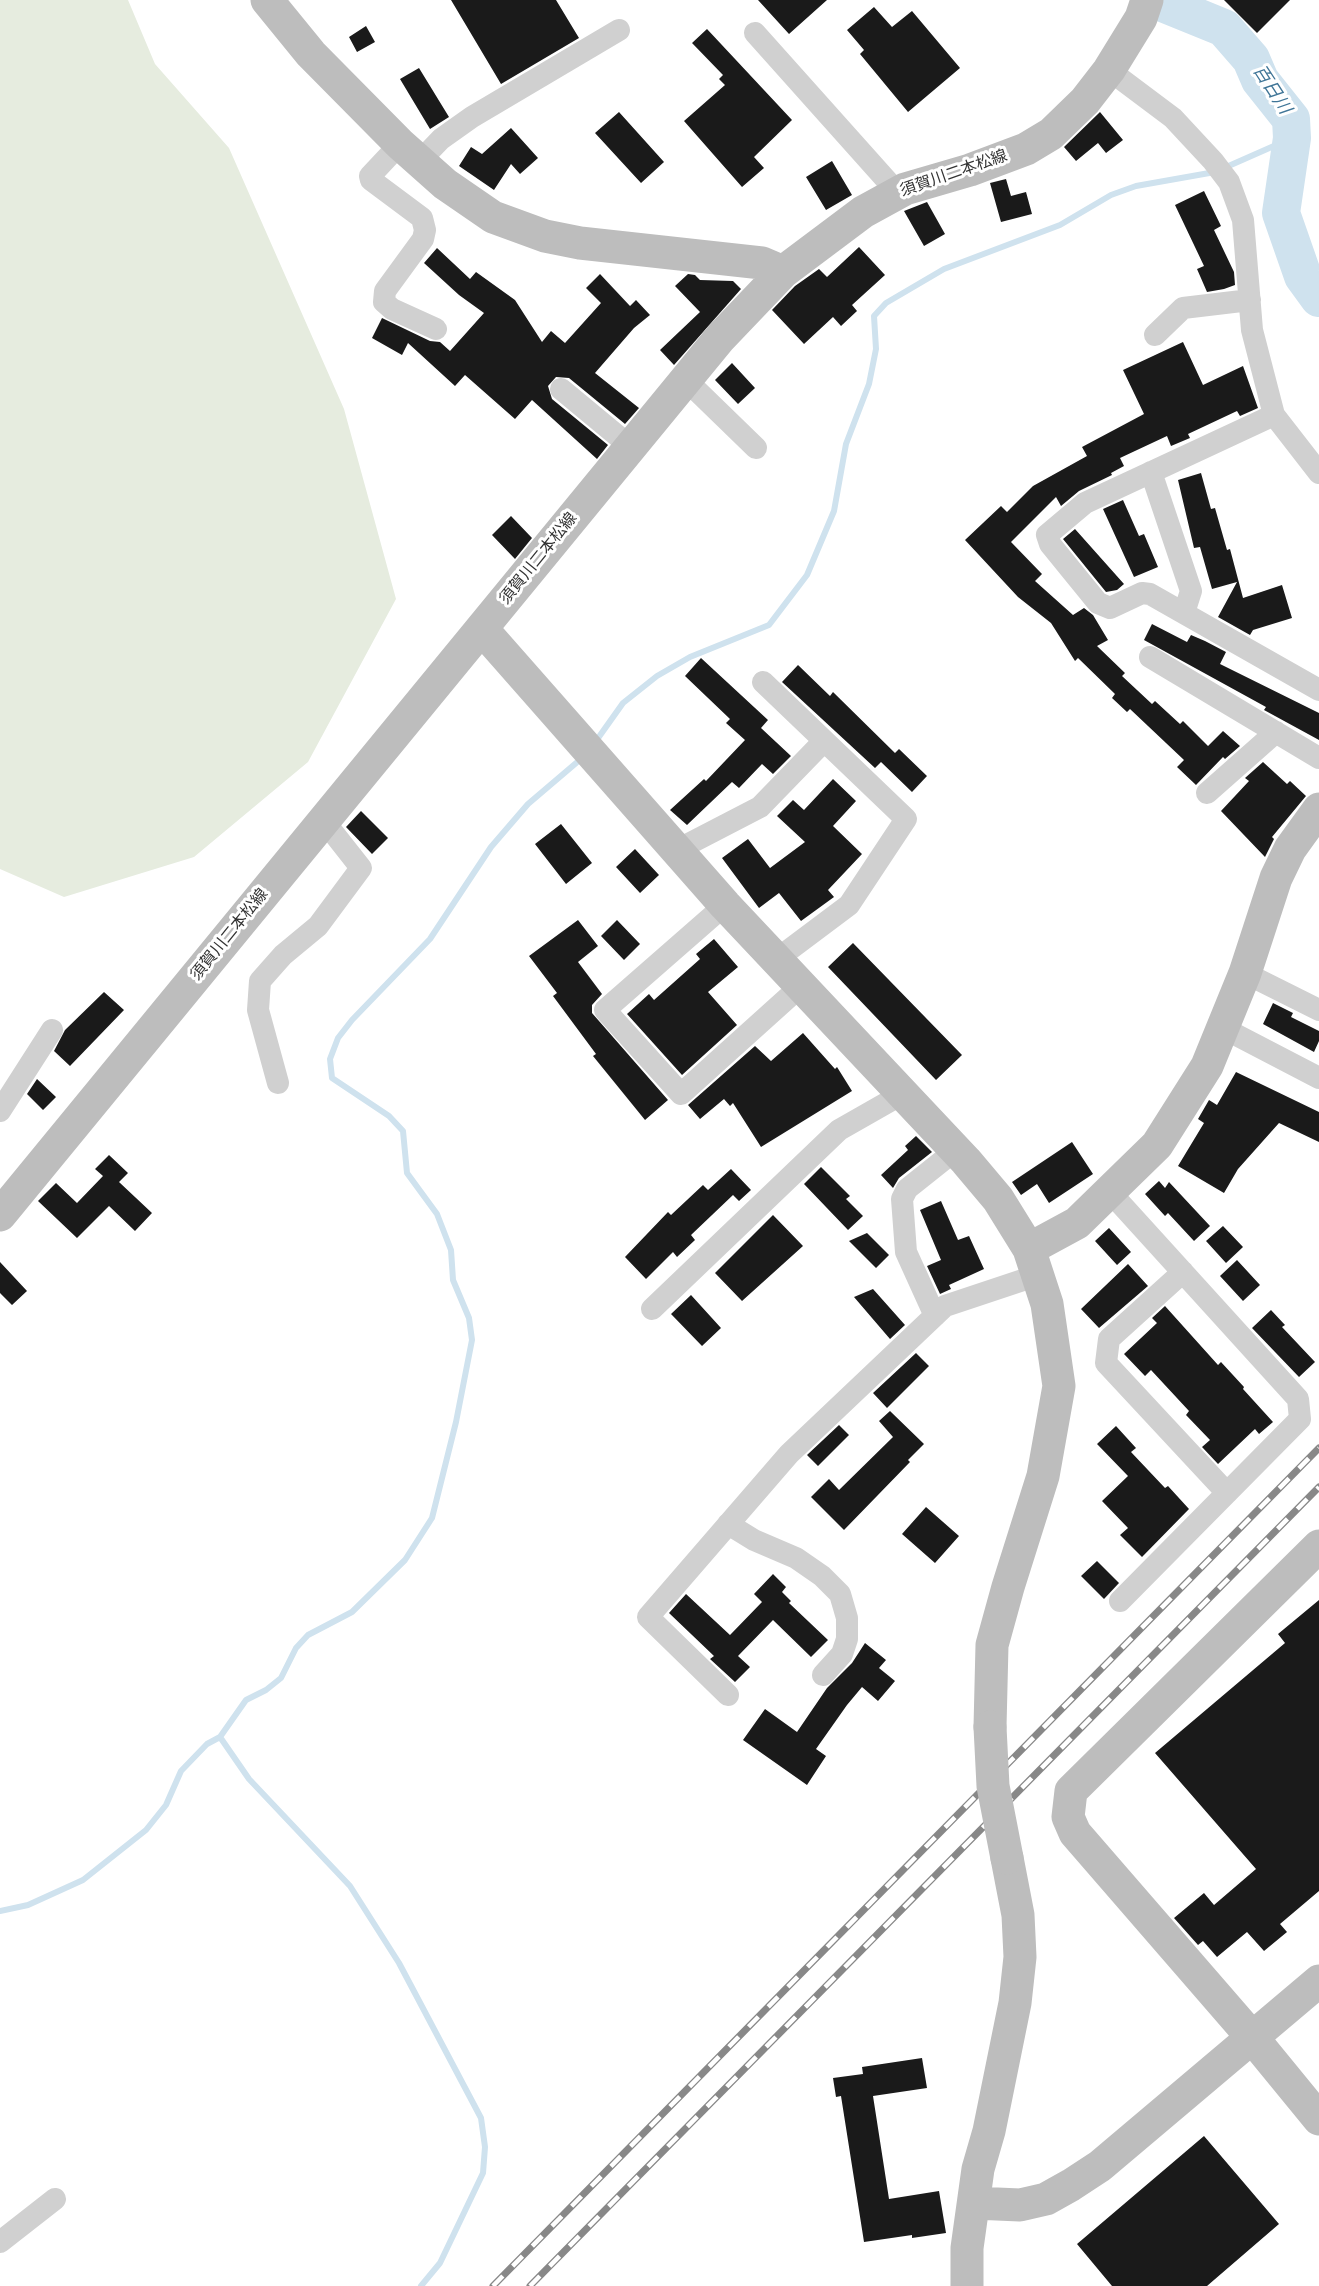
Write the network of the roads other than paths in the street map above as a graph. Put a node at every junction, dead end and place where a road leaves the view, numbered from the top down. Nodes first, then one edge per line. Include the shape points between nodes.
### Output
1 (267, 0) edge
2 (1144, 9) edge
3 (619, 30) dead end
4 (755, 33) dead end
5 (1109, 70) junction
6 (409, 153) junction
7 (898, 193) junction
8 (783, 272) junction
9 (1250, 300) junction
10 (436, 329) dead end
11 (1155, 335) dead end
12 (686, 380) junction
13 (561, 389) dead end
14 (1274, 415) junction
15 (631, 447) junction
16 (756, 448) dead end
17 (1151, 472) junction
18 (1319, 473) edge
19 (1184, 613) junction
20 (482, 629) junction
21 (1150, 657) dead end
22 (763, 682) dead end
23 (1319, 690) edge
24 (1276, 732) junction
25 (824, 741) junction
26 (1319, 758) edge
27 (1207, 793) dead end
28 (1319, 809) edge
29 (324, 821) junction
30 (677, 850) junction
31 (725, 905) junction
32 (777, 959) junction
33 (1245, 973) junction
34 (802, 985) junction
35 (1319, 1011) edge
36 (1223, 1028) junction
37 (52, 1030) dead end
38 (1319, 1078) edge
39 (278, 1083) dead end
40 (904, 1093) junction
41 (0, 1111) edge
42 (956, 1150) junction
43 (1110, 1192) junction
44 (0, 1215) edge
45 (1033, 1262) junction
46 (1184, 1272) junction
47 (652, 1309) dead end
48 (935, 1316) junction
49 (1227, 1493) junction
50 (728, 1524) junction
51 (1319, 1546) edge
52 (1120, 1601) dead end
53 (823, 1675) dead end
54 (728, 1695) dead end
55 (1319, 1981) edge
56 (1251, 2036) junction
57 (1319, 2119) edge
58 (55, 2199) dead end
59 (974, 2203) junction
60 (0, 2242) edge
61 (967, 2286) edge

1 - 6 street via 310,54
2 - 5 street, 須賀川二本松線
3 - 6 street via 441,139
4 - 7 street
5 - 7 street, 須賀川二本松線 via 1085,101 1051,134 1026,149
5 - 9 street via 1173,118 1229,182 1242,220
6 - 8 street via 468,202 493,217 545,236 762,262
6 - 10 street via 370,176 422,218 425,230 423,239 385,291 384,302
7 - 8 street, 須賀川二本松線 via 862,212
8 - 12 street, 須賀川二本松線
9 - 11 street via 1183,308
9 - 14 street via 1252,330
12 - 15 street, 須賀川二本松線
12 - 16 street
13 - 15 street
14 - 17 street
14 - 18 street
15 - 20 street, 須賀川二本松線
17 - 19 street via 1191,591
17 - 19 street via 1085,503 1047,535 1098,603 1110,608 1142,593
19 - 23 street
20 - 29 street, 須賀川二本松線
20 - 30 street
21 - 24 street
22 - 25 street
24 - 26 street
24 - 27 street
25 - 30 street via 760,807
25 - 32 street via 906,819 849,905
28 - 33 street via 1290,849 1276,878
29 - 39 street via 362,868 318,926 283,955 260,981 258,1010
29 - 44 street, 須賀川二本松線
30 - 31 street
31 - 32 street
31 - 34 street via 605,1010 681,1094
32 - 34 street
33 - 35 street
33 - 36 street
34 - 40 street
36 - 38 street
36 - 43 street via 1207,1066 1157,1145
37 - 41 street
40 - 42 street
40 - 47 street via 839,1130
42 - 45 street via 998,1199
42 - 48 street via 908,1189 902,1199 906,1252
43 - 45 street
43 - 46 street
45 - 48 street via 945,1306
45 - 59 street, bridge via 1049,1314 1059,1386 1043,1476 993,1645 993,1786 1018,1915 1020,1957 1015,2003
46 - 49 street via 1298,1399 1300,1419
46 - 49 street via 1109,1339 1106,1363
48 - 50 street via 789,1454
49 - 52 street
50 - 53 street via 754,1540 796,1557 840,1594 847,1618 847,1639 842,1654
50 - 54 street via 648,1617
51 - 56 street via 1071,1791 1068,1817 1075,1833
55 - 56 street
56 - 57 street
56 - 59 street via 1100,2166 1071,2186 1046,2199 1020,2205
58 - 60 street
59 - 61 street via 967,2248

